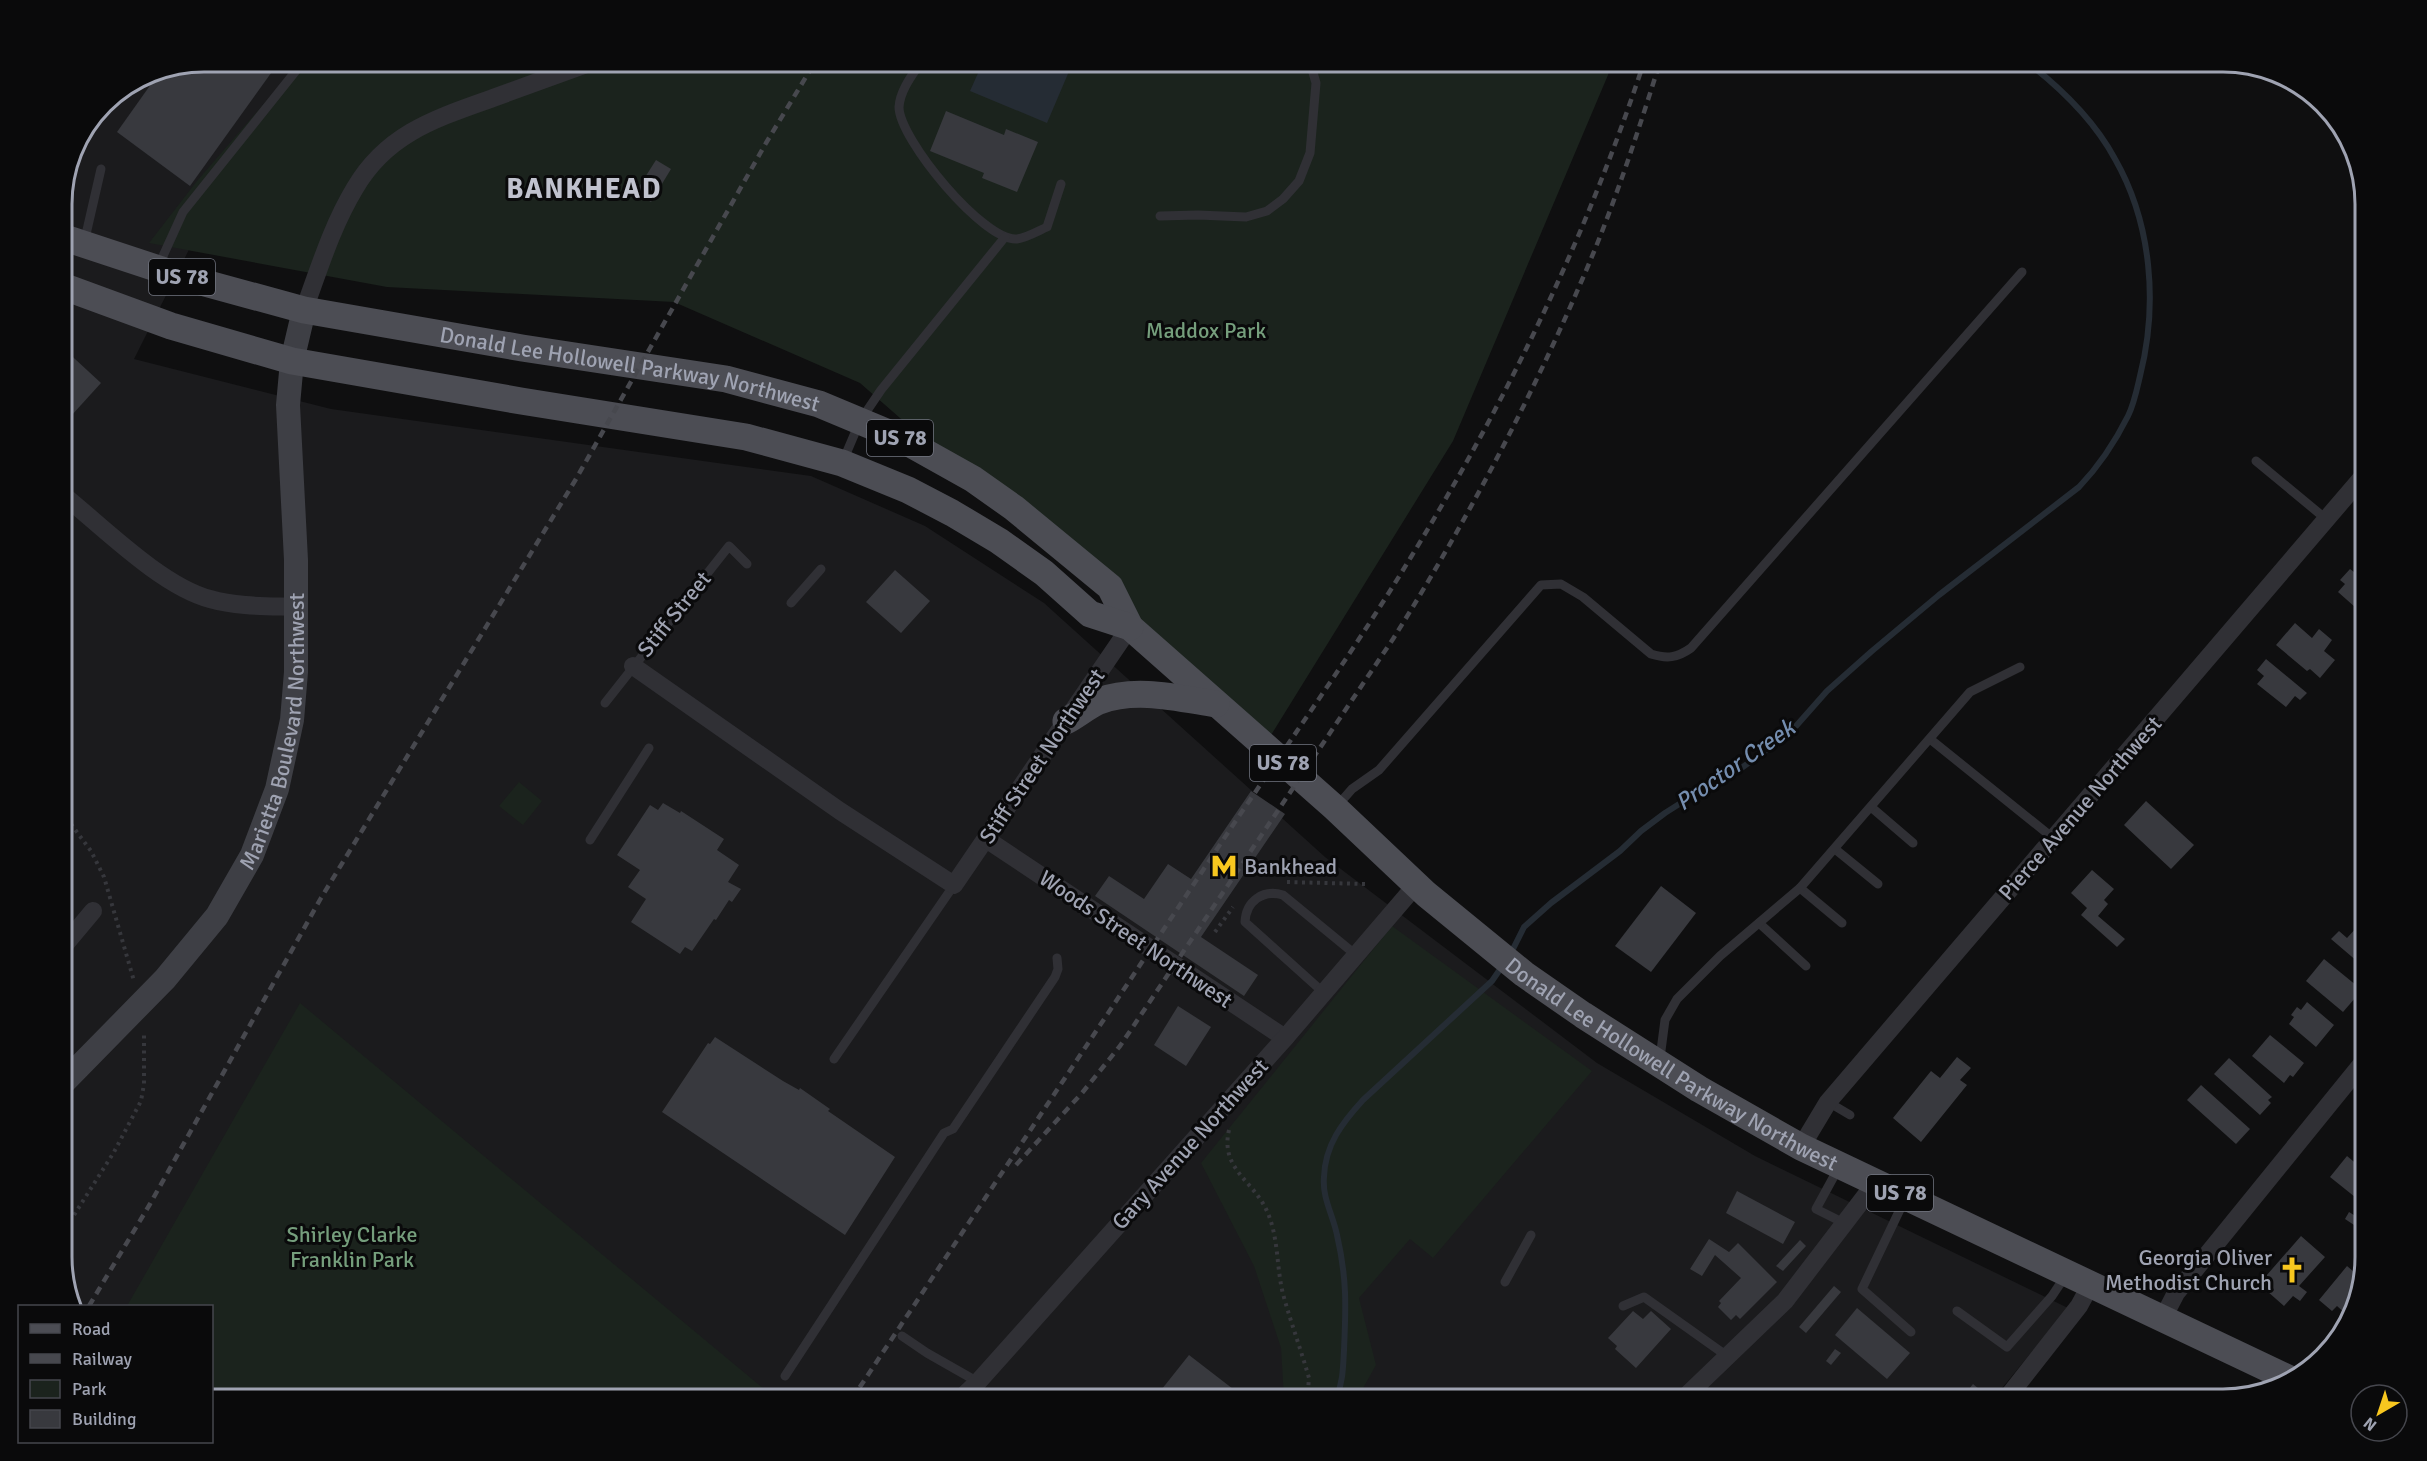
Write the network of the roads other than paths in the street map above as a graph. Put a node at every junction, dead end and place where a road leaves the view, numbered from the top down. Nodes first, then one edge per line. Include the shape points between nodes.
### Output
1 (295, 72) edge
2 (565, 72) edge
3 (915, 72) edge
4 (1313, 72) edge
5 (101, 169) dead end
6 (1061, 184) dead end
7 (1160, 216) dead end
8 (1005, 237) junction
9 (73, 241) edge
10 (157, 269) junction
11 (2022, 272) dead end
12 (72, 290) edge
13 (304, 310) junction
14 (292, 361) junction
15 (860, 421) junction
16 (2256, 460) dead end
17 (842, 463) junction
18 (2355, 486) edge
19 (72, 502) edge
20 (2326, 519) junction
21 (747, 564) dead end
22 (821, 569) dead end
23 (791, 603) dead end
24 (297, 607) junction
25 (1130, 627) junction
26 (633, 666) junction
27 (2020, 667) dead end
28 (605, 703) dead end
29 (1216, 704) junction
30 (1066, 721) junction
31 (1930, 739) junction
32 (649, 748) dead end
33 (1871, 807) junction
34 (1335, 808) junction
35 (2053, 838) junction
36 (986, 839) junction
37 (590, 840) dead end
38 (1913, 843) dead end
39 (1835, 849) junction
40 (1878, 884) dead end
41 (954, 885) junction
42 (1416, 885) junction
43 (1800, 888) junction
44 (93, 910) dead end
45 (1759, 923) junction
46 (1842, 923) dead end
47 (72, 936) edge
48 (1356, 955) junction
49 (1057, 958) dead end
50 (1806, 966) dead end
51 (1324, 993) junction
52 (1285, 1038) junction
53 (834, 1059) dead end
54 (1659, 1062) junction
55 (2355, 1073) edge
56 (72, 1076) edge
57 (1828, 1102) junction
58 (1850, 1115) dead end
59 (1801, 1147) junction
60 (1840, 1165) junction
61 (1876, 1182) junction
62 (1906, 1196) junction
63 (1844, 1223) junction
64 (1531, 1235) dead end
65 (2079, 1278) junction
66 (1505, 1282) dead end
67 (1623, 1306) dead end
68 (1957, 1311) dead end
69 (2163, 1318) junction
70 (1911, 1332) dead end
71 (902, 1336) dead end
72 (1728, 1356) junction
73 (2282, 1375) edge
74 (785, 1376) dead end
75 (978, 1382) junction
76 (971, 1389) edge
77 (1694, 1389) edge
78 (2015, 1389) edge

1 - 10 lane via 183,212
2 - 13 street via 426,123 389,148 356,186 329,241
3 - 8 lane via 899,106 904,128 933,172 982,224
4 - 7 lane via 1316,83 1310,153 1299,181 1283,199 1267,211 1246,218
5 - 9 lane
6 - 8 lane via 1047,227 1017,239
8 - 15 lane
9 - 10 main road, Donald Lee Hollowell Parkway Northwest / US 78
10 - 13 main road, Donald Lee Hollowell Parkway Northwest / US 78
11 - 34 lane via 1681,656 1662,658 1651,654 1583,597 1561,584 1541,585 1379,770 1352,789
12 - 14 main road, Donald Lee Hollowell Parkway Northwest / US 78 via 171,326
13 - 14 main road, Marietta Boulevard Northwest
13 - 15 main road, Donald Lee Hollowell Parkway Northwest / US 78 via 726,379 819,405
14 - 17 main road, Donald Lee Hollowell Parkway Northwest / US 78 via 746,437
14 - 24 main road, Marietta Boulevard Northwest via 288,405
15 - 17 lane
15 - 25 main road, Donald Lee Hollowell Parkway Northwest / US 78 via 933,456 1014,508 1110,587
16 - 20 lane
17 - 25 main road, Donald Lee Hollowell Parkway Northwest / US 78 via 952,513 1044,573 1090,614
18 - 20 street, Pierce Avenue Northwest
19 - 24 street via 170,581 208,599 246,606
20 - 35 street, Pierce Avenue Northwest
21 - 26 lane, Stiff Street via 729,546
22 - 23 lane
24 - 56 main road, Marietta Boulevard Northwest via 296,672 287,752 265,825 237,884 135,1022
25 - 29 main road, Donald Lee Hollowell Parkway Northwest / US 78
25 - 30 street, Stiff Street Northwest
26 - 28 lane, Stiff Street
26 - 41 street via 840,811
27 - 31 lane via 1970,692
29 - 30 main road via 1152,694 1123,695 1097,702
29 - 34 main road, Donald Lee Hollowell Parkway Northwest / US 78
30 - 36 street, Stiff Street Northwest
31 - 33 lane
31 - 35 lane
32 - 37 lane
33 - 38 lane
33 - 39 lane
34 - 42 main road, Donald Lee Hollowell Parkway Northwest / US 78
35 - 57 street, Pierce Avenue Northwest
36 - 41 street, Stiff Street Northwest
36 - 52 street, Woods Street Northwest
39 - 40 lane
39 - 43 lane
41 - 53 lane
42 - 48 street, Gary Avenue Northwest
42 - 54 main road, Donald Lee Hollowell Parkway Northwest / US 78 via 1524,974
43 - 45 lane
43 - 46 lane
44 - 47 street
45 - 50 lane
45 - 54 lane via 1677,999 1665,1020
48 - 51 street, Gary Avenue Northwest
48 - 51 lane via 1283,895 1273,892 1255,900 1246,912 1245,922
49 - 74 lane via 1054,977 953,1129 944,1133
51 - 52 street, Gary Avenue Northwest
52 - 75 street, Gary Avenue Northwest
54 - 59 main road, Donald Lee Hollowell Parkway Northwest / US 78
55 - 69 street via 2176,1293
57 - 58 lane
57 - 59 street, Pierce Avenue Northwest
59 - 60 main road, Donald Lee Hollowell Parkway Northwest / US 78
60 - 61 main road, Donald Lee Hollowell Parkway Northwest / US 78
60 - 63 lane via 1816,1209
61 - 62 main road, Donald Lee Hollowell Parkway Northwest / US 78
61 - 63 street
62 - 65 main road, Donald Lee Hollowell Parkway Northwest / US 78
62 - 70 lane via 1862,1289
63 - 72 street via 1785,1301
64 - 66 lane
65 - 68 lane via 2052,1296 2007,1347
65 - 69 main road, Donald Lee Hollowell Parkway Northwest / US 78
65 - 78 street via 2079,1306
67 - 72 lane via 1644,1297
69 - 73 main road, Donald Lee Hollowell Parkway Northwest / US 78
71 - 75 lane
72 - 77 street
75 - 76 street, Gary Avenue Northwest

